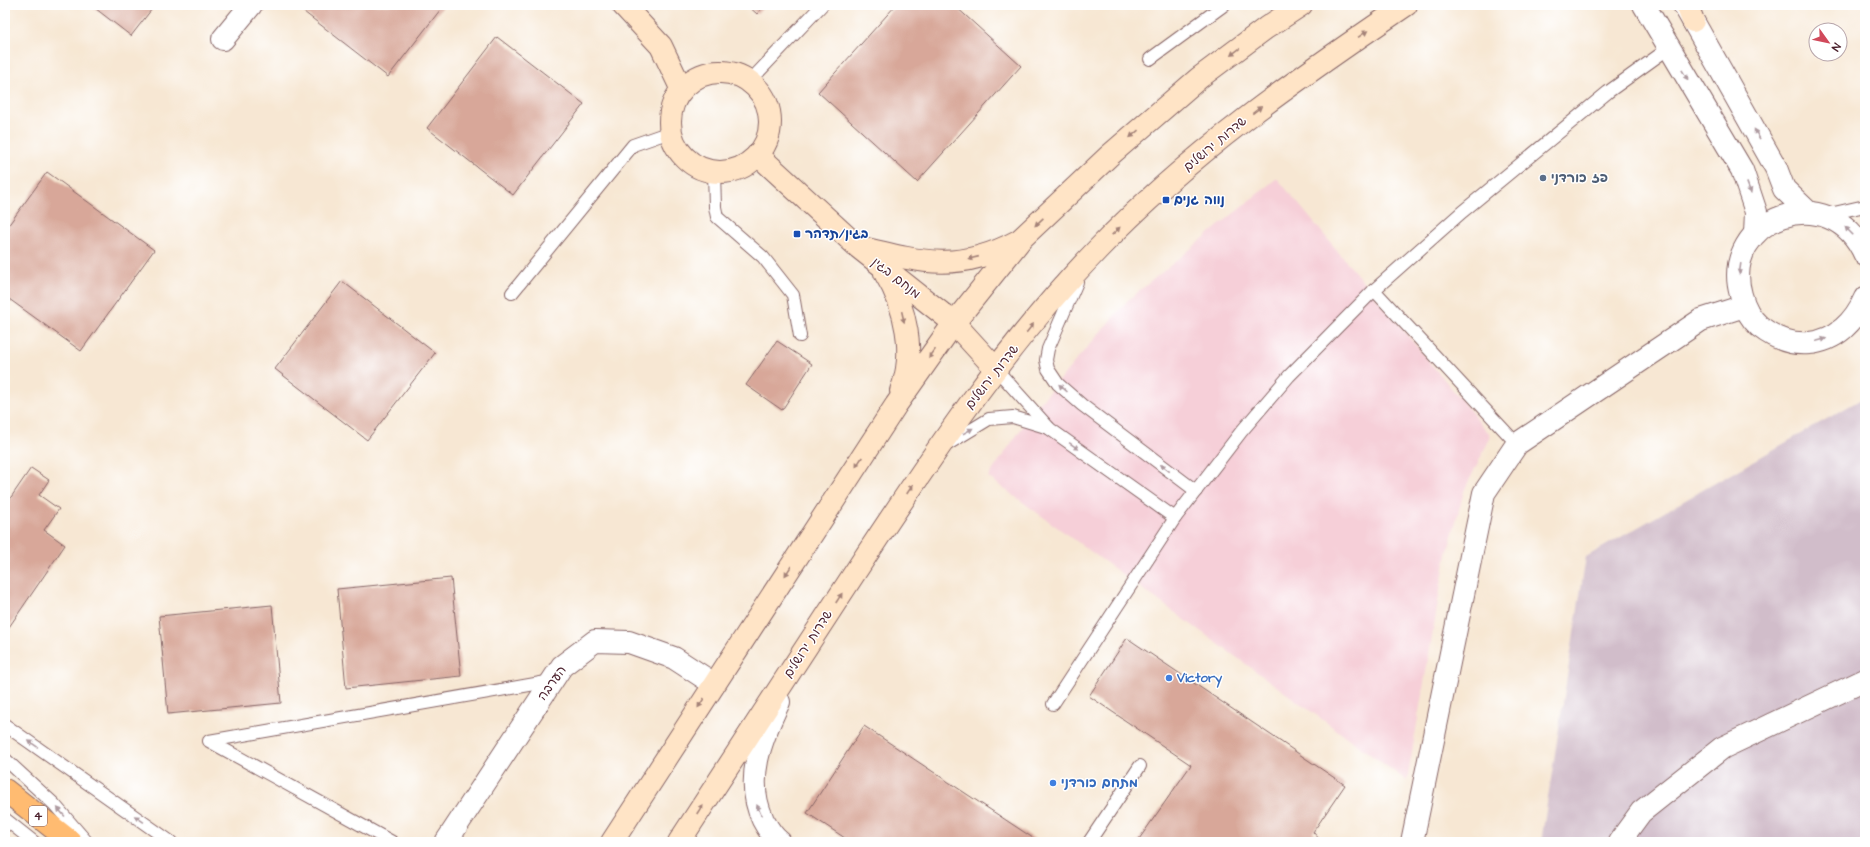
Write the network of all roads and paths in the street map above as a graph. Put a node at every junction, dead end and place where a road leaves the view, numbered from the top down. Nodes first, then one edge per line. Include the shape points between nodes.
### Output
1 (251, 5) edge
2 (622, 5) edge
3 (822, 5) edge
4 (1224, 5) edge
5 (1301, 5) edge
6 (1406, 5) edge
7 (1644, 5) edge
8 (1688, 10) edge
9 (223, 39) dead end
10 (1669, 48) junction
11 (1150, 59) dead end
12 (750, 81) junction
13 (681, 88) junction
14 (670, 132) junction
15 (758, 155) junction
16 (714, 172) junction
17 (1865, 206) edge
18 (1816, 214) junction
19 (1755, 234) junction
20 (1022, 238) junction
21 (858, 247) junction
22 (1097, 250) junction
23 (1865, 255) edge
24 (883, 268) junction
25 (1374, 290) junction
26 (512, 294) dead end
27 (1744, 306) junction
28 (1863, 306) edge
29 (954, 323) junction
30 (800, 336) dead end
31 (996, 370) junction
32 (896, 405) junction
33 (1050, 429) junction
34 (1516, 444) junction
35 (935, 452) junction
36 (1196, 491) junction
37 (1175, 518) junction
38 (809, 642) junction
39 (1865, 680) edge
40 (552, 681) junction
41 (714, 684) junction
42 (1053, 704) dead end
43 (5, 725) edge
44 (5, 759) edge
45 (1140, 766) dead end
46 (5, 790) edge
47 (5, 819) edge
48 (34, 842) edge
49 (71, 842) edge
50 (87, 842) edge
51 (171, 842) edge
52 (392, 842) edge
53 (446, 842) edge
54 (612, 842) edge
55 (679, 842) edge
56 (780, 842) edge
57 (1089, 842) edge
58 (1412, 842) edge
59 (1619, 842) edge

1 - 9 street
2 - 13 main road via 661,46
3 - 12 lane
4 - 11 lane
5 -> 20 main road via 1199,78 1110,155
22 -> 6 main road, שדרות ירושלים via 1141,207 1227,133 1305,74
7 - 10 street
18 -> 8 street via 1784,189 1776,168
10 -> 19 street via 1742,170 1756,212
10 - 25 lane via 1608,92 1462,212
12 - 13 main road via 737,74 722,71 707,73
12 - 15 main road via 762,93 769,108 767,140
13 - 14 main road via 670,116
14 - 16 main road via 676,147 685,159 699,168
14 - 26 lane via 633,145
15 - 16 main road via 746,165 730,171
15 - 21 main road, מנחם בגין
16 - 30 lane via 717,217 763,257 793,295
17 - 18 lane
18 - 19 street via 1791,213 1771,220
23 -> 18 street via 1851,232 1839,222
19 -> 27 street via 1744,250 1739,268 1739,287
20 -> 21 main road via 999,250 950,262 912,260
20 - 29 main road
21 - 24 main road, מנחם בגין
31 -> 22 main road, שדרות ירושלים
36 -> 22 lane via 1082,405 1058,384 1048,369 1047,354 1054,334 1074,287
24 - 29 main road, מנחם בגין
24 -> 32 main road via 895,288 908,348 905,383
25 - 34 lane
25 - 36 lane via 1289,376 1241,432
27 -> 28 street via 1755,322 1771,335 1790,342 1810,343 1829,338 1846,328
27 - 34 street via 1702,320
29 - 31 main road, מנחם בגין
29 -> 32 main road
31 - 33 lane
31 - 35 main road, שדרות ירושלים
32 -> 41 main road
35 -> 33 lane via 989,419 1013,417
33 -> 37 lane
34 - 58 street via 1484,493
38 -> 35 main road, שדרות ירושלים
36 - 37 lane
37 - 42 lane
55 -> 38 main road, שדרות ירושלים
56 -> 38 street via 766,827 755,802 754,776 766,728
39 - 59 street via 1722,748 1642,812
40 - 41 street, הערבה via 562,666 594,641 629,642 674,658
40 - 52 lane via 209,741
40 - 53 street, הערבה
41 -> 54 main road
51 -> 43 lane
50 -> 44 lane via 54,804
45 - 57 lane
46 - 49 highway, 4
47 - 48 lane

